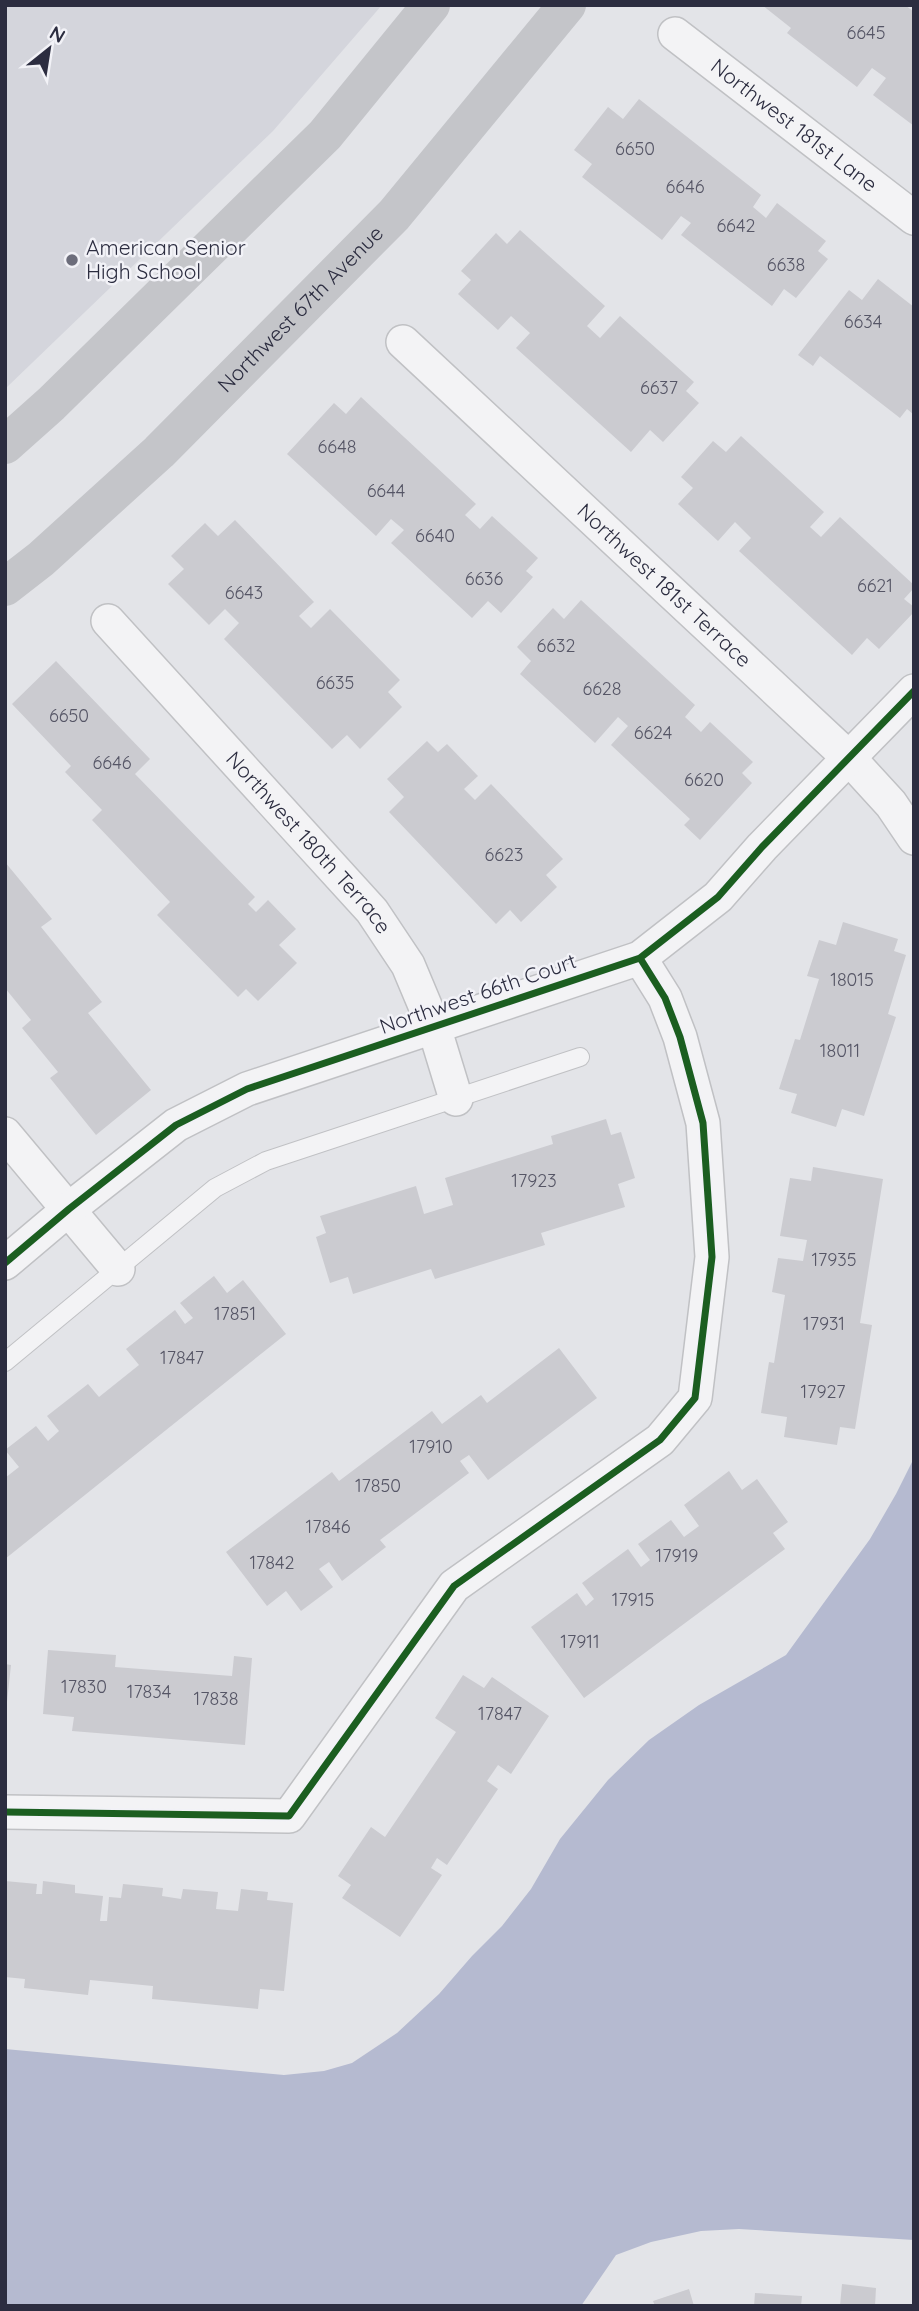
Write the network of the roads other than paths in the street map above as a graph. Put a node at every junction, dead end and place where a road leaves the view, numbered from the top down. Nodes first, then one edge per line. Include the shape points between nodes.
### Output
1 (431, 5) edge
2 (567, 5) edge
3 (675, 34) dead end
4 (914, 218) edge
5 (403, 342) dead end
6 (5, 445) edge
7 (5, 587) edge
8 (108, 621) dead end
9 (914, 691) edge
10 (849, 758) junction
11 (914, 838) edge
12 (640, 958) junction
13 (434, 1027) junction
14 (580, 1057) dead end
15 (456, 1099) junction
16 (5, 1134) edge
17 (69, 1209) junction
18 (5, 1263) edge
19 (118, 1269) junction
20 (5, 1362) edge
21 (5, 1812) edge

1 - 6 main road via 324,135
2 - 7 main road, Northwest 67th Avenue via 394,215 159,452
3 - 4 street, Northwest 181st Lane
5 - 10 street, Northwest 181st Terrace
8 - 13 street, Northwest 180th Terrace via 372,911 408,965
9 - 10 street, Northwest 66th Court
10 - 11 street, Northwest 181st Terrace via 891,804
10 - 12 street, Northwest 66th Court via 718,897
12 - 13 street, Northwest 66th Court
12 - 21 street via 680,1037 704,1123 712,1257 695,1398 660,1440 454,1586 289,1816
13 - 15 street, Northwest 180th Terrace
13 - 17 street, Northwest 66th Court via 247,1088 176,1125
14 - 15 lane
15 - 19 lane via 266,1161 215,1188
16 - 17 street
17 - 18 street, Northwest 66th Court
17 - 19 street
19 - 20 lane

